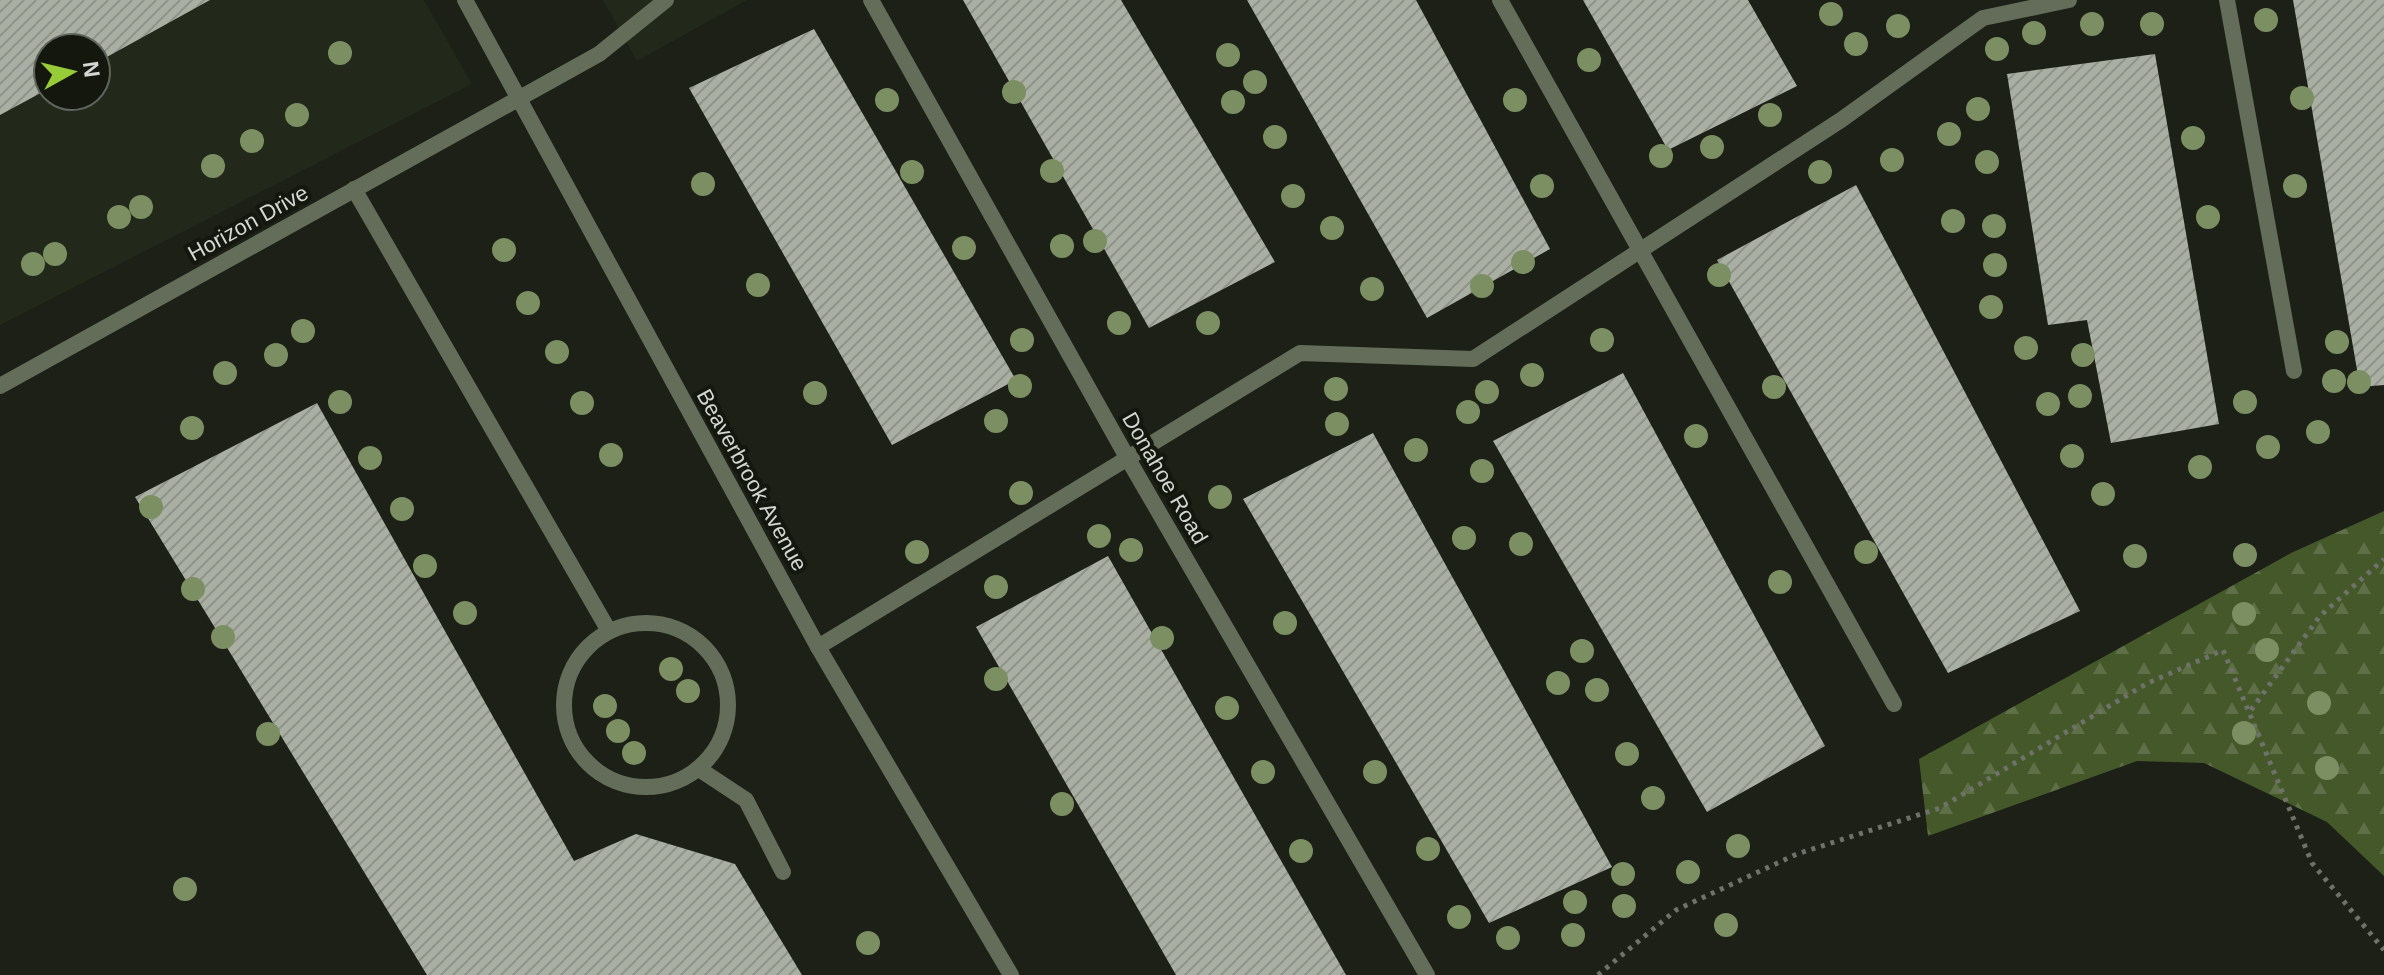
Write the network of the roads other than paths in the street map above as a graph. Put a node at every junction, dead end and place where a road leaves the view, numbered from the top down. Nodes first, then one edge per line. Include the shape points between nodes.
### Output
1 (465, 0) edge
2 (666, 0) edge
3 (871, 0) edge
4 (1500, 0) edge
5 (2069, 0) edge
6 (2227, 0) edge
7 (518, 99) junction
8 (354, 189) junction
9 (1640, 250) junction
10 (2294, 371) dead end
11 (0, 386) edge
12 (1128, 459) junction
13 (609, 631) junction
14 (818, 647) junction
15 (1894, 704) dead end
16 (699, 769) junction
17 (783, 872) dead end
18 (1011, 975) edge
19 (1427, 975) edge

1 - 7 street, Beaverbrook Avenue
2 - 7 street, Horizon Drive via 599,54
3 - 12 street, Donahoe Road
4 - 9 street
5 - 9 street via 1983,18 1841,120
6 - 10 street
7 - 8 street, Horizon Drive
7 - 14 street, Beaverbrook Avenue
8 - 11 street, Horizon Drive
8 - 13 street
9 - 12 street via 1473,359 1300,353
9 - 15 street
12 - 14 street
12 - 19 street, Donahoe Road
13 - 16 street via 648,622 685,632 715,660 729,697 723,737
13 - 16 street via 579,656 563,694 568,733 589,767 624,786 663,787
14 - 18 street, Beaverbrook Avenue
16 - 17 street via 746,800

